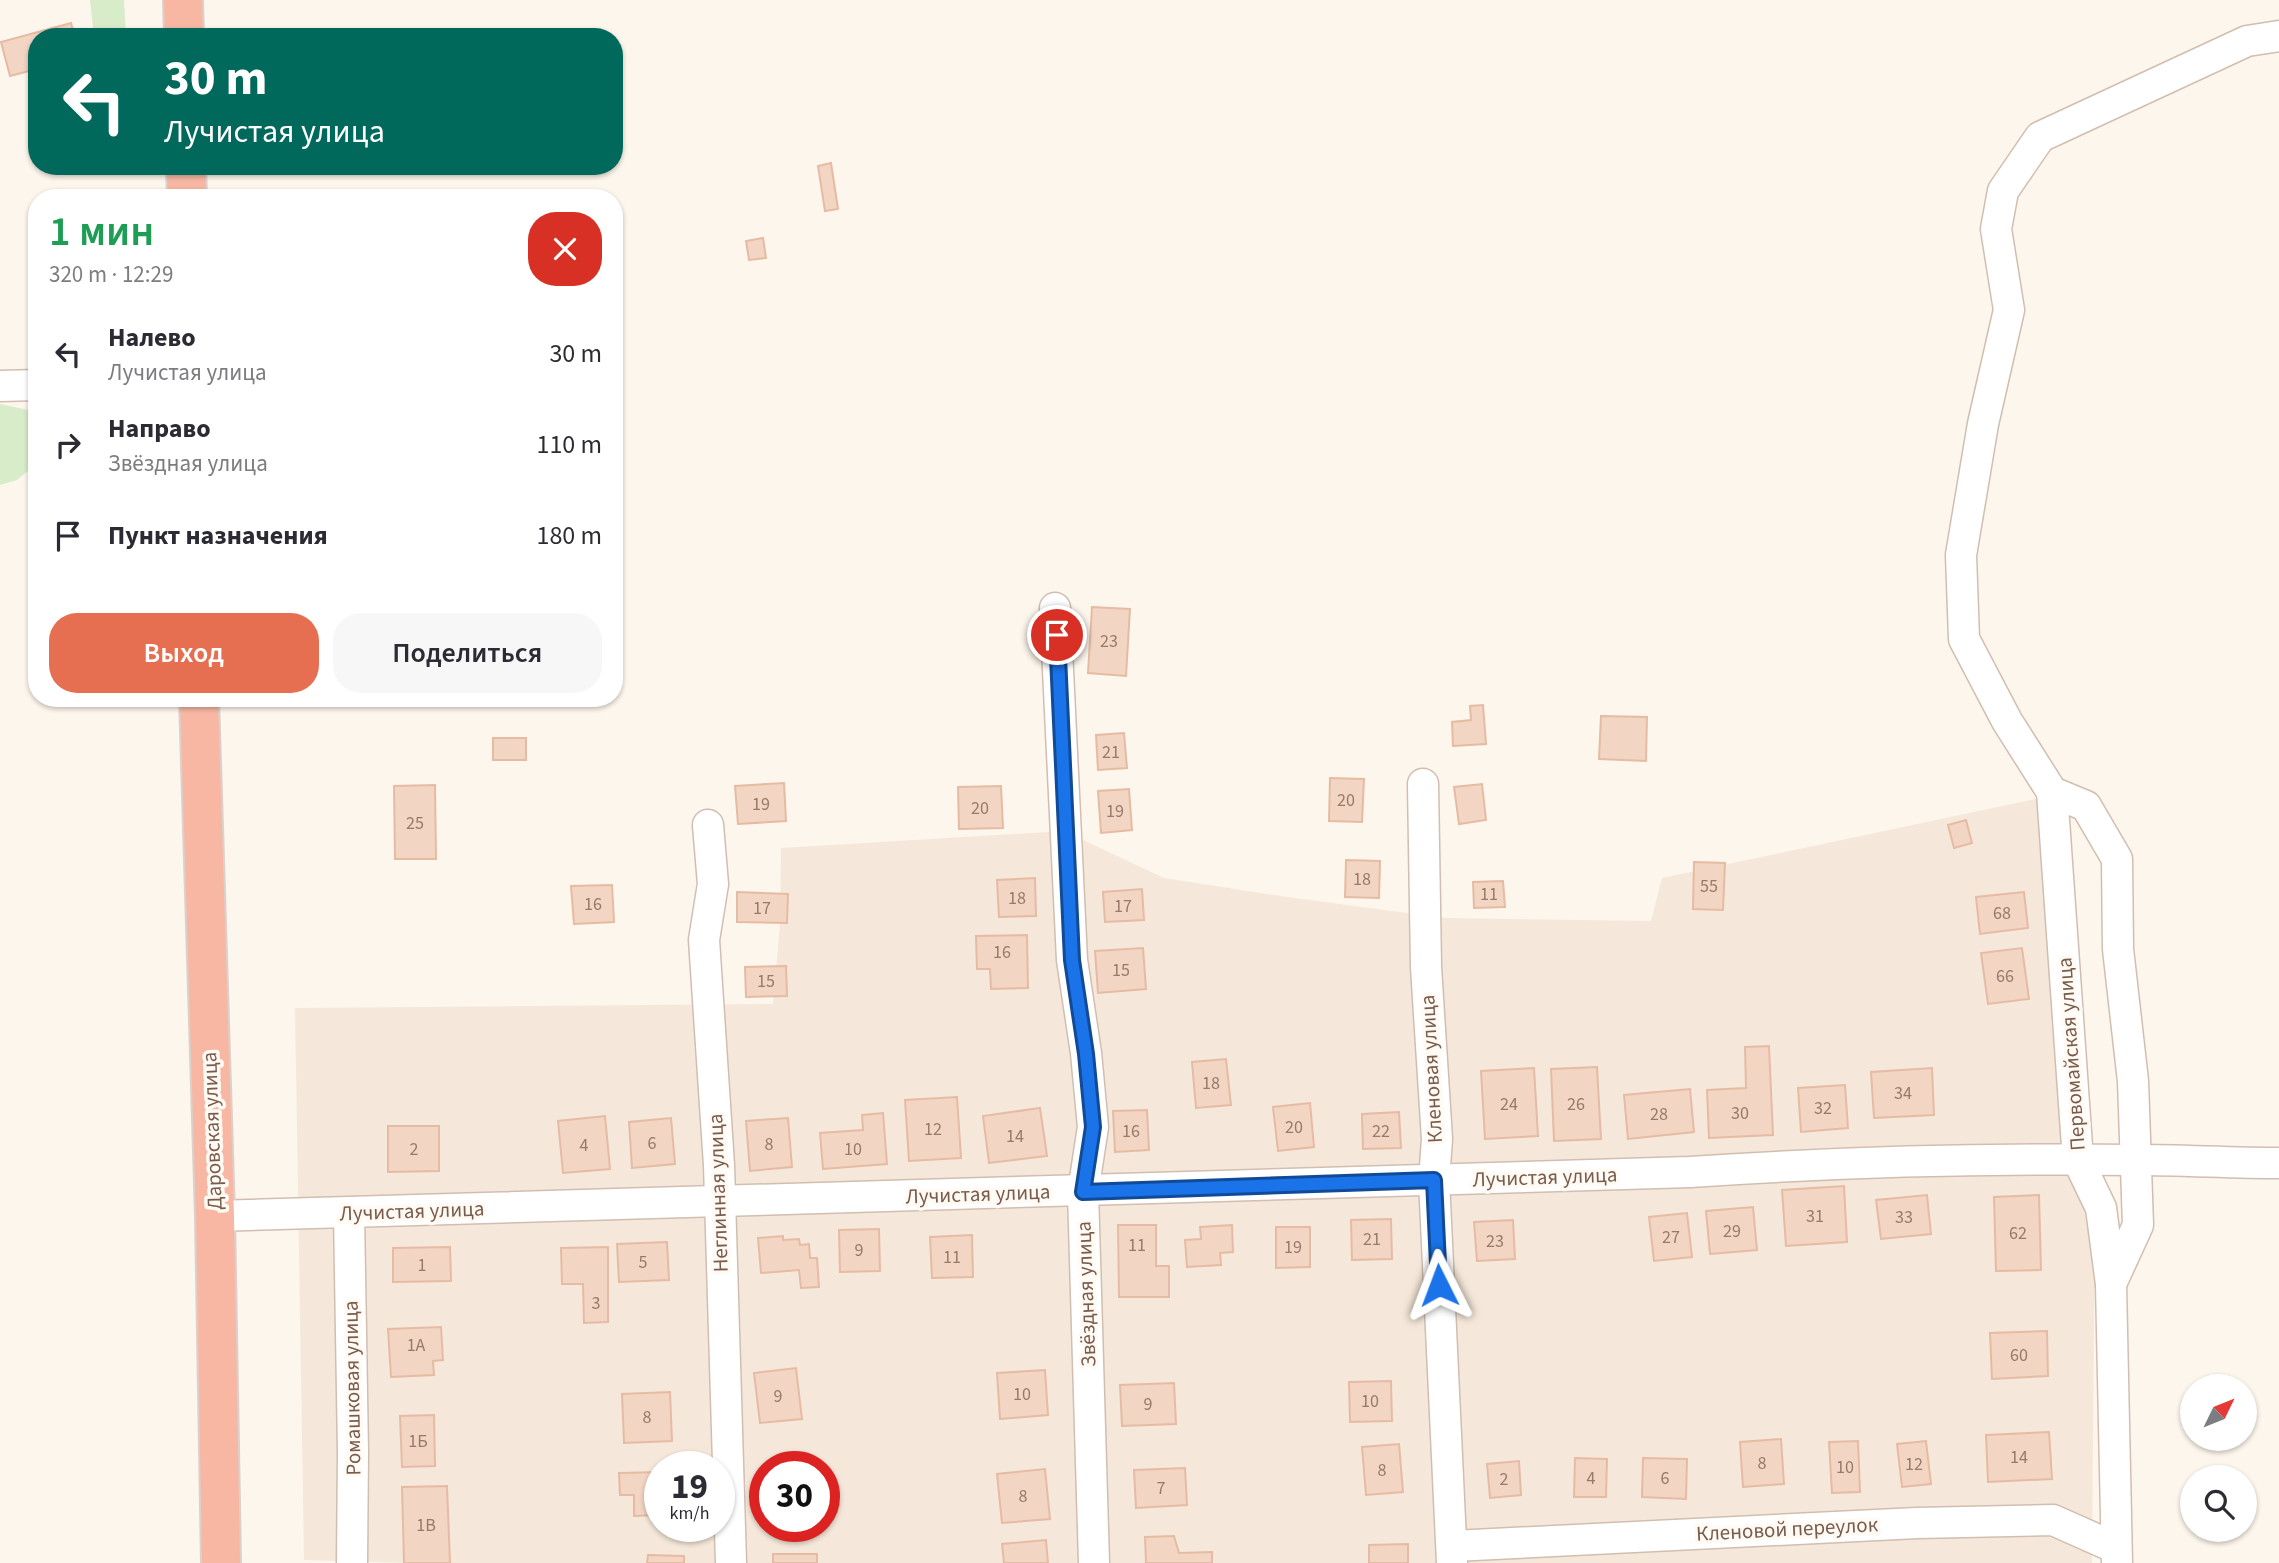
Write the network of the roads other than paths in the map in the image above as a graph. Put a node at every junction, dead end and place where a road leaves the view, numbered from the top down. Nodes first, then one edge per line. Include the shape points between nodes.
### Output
1 (183, 0) edge
2 (184, 28) edge
3 (2279, 36) edge
4 (28, 385) edge
5 (0, 386) edge
6 (1055, 608) dead end
7 (199, 707) edge
8 (1423, 784) dead end
9 (2052, 792) junction
10 (708, 825) dead end
11 (2078, 1160) junction
12 (2137, 1160) junction
13 (2279, 1163) edge
14 (1434, 1180) junction
15 (1083, 1192) junction
16 (718, 1202) junction
17 (349, 1213) junction
18 (215, 1216) junction
19 (2111, 1284) junction
20 (1453, 1554) edge
21 (2116, 1555) edge
22 (221, 1563) edge
23 (352, 1563) edge
24 (731, 1563) edge
25 (1094, 1563) edge

1 - 2 highway
3 - 9 street via 2247,41 2040,137 2003,191 1996,229 2009,310 1983,424 1961,555 1965,639 2007,721
4 - 5 street
6 - 15 street, Звёздная улица via 1072,960 1093,1127
7 - 18 highway, Даровская улица
8 - 14 street, Кленовая улица via 1426,967 1437,1139
9 - 11 street, Первомайская улица
9 - 12 street via 2086,806 2118,859 2118,948
10 - 16 street, Неглинная улица via 713,884 704,940
11 - 12 street, Лучистая улица
11 - 14 street, Лучистая улица via 1805,1164
11 - 19 street, Первомайская улица via 2101,1208
12 - 13 street, Лучистая улица
12 - 19 street via 2138,1225
14 - 15 street, Лучистая улица
14 - 20 street, Кленовая улица
15 - 16 street, Лучистая улица
15 - 25 street, Звёздная улица
16 - 17 street, Лучистая улица
16 - 24 street, Неглинная улица
17 - 18 street, Лучистая улица
17 - 23 street, Ромашковая улица
18 - 22 highway, Даровская улица
19 - 21 street, Первомайская улица
20 - 21 street, Кленовой переулок via 1917,1522 2053,1520

